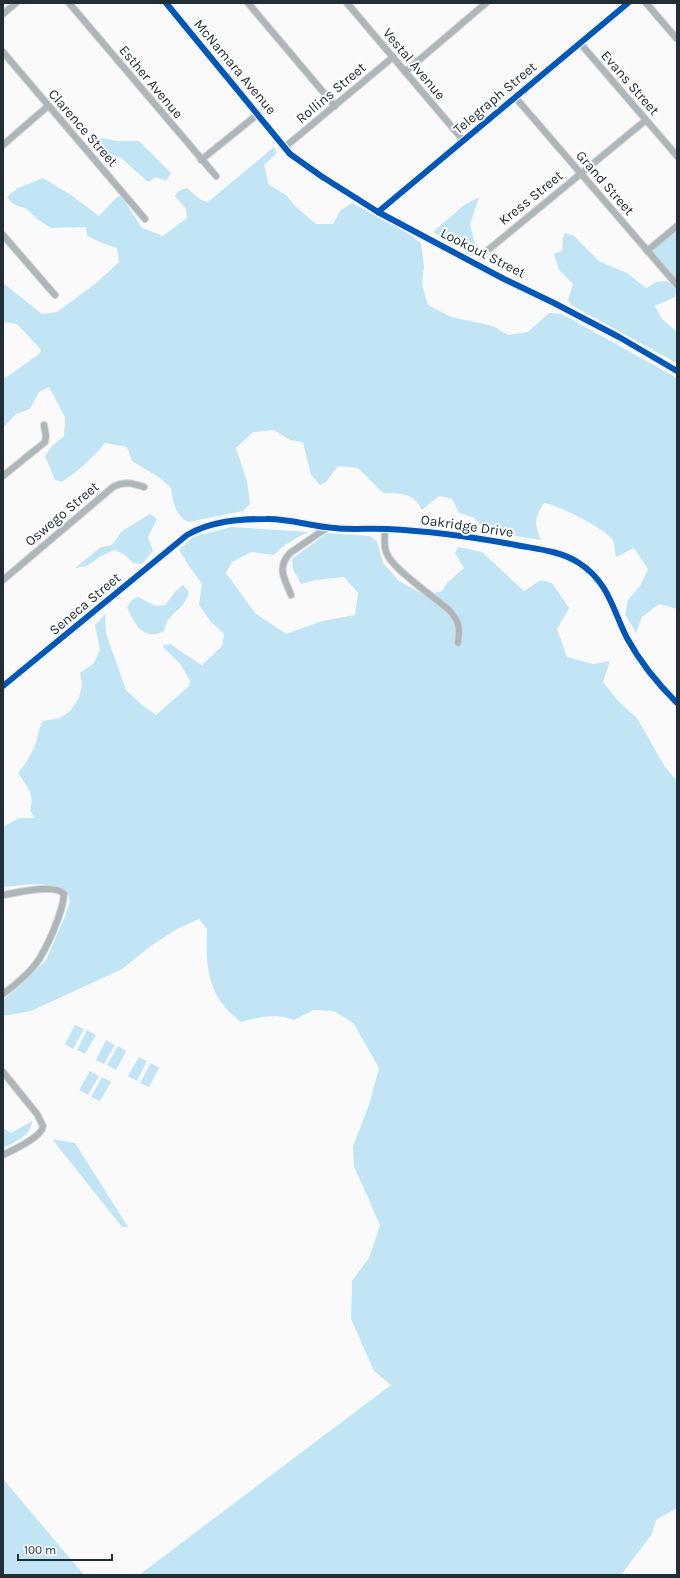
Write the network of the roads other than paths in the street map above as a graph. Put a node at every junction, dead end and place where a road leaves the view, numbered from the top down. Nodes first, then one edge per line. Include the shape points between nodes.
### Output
1 (16, 3) edge
2 (69, 3) edge
3 (166, 3) edge
4 (248, 3) edge
5 (347, 3) edge
6 (486, 3) edge
7 (628, 3) edge
8 (646, 3) edge
9 (3, 14) edge
10 (677, 40) edge
11 (580, 43) junction
12 (3, 52) edge
13 (393, 58) junction
14 (405, 72) junction
15 (515, 97) junction
16 (48, 106) junction
17 (335, 106) junction
18 (258, 114) junction
19 (646, 120) junction
20 (463, 140) junction
21 (3, 145) edge
22 (285, 147) junction
23 (675, 148) edge
24 (677, 156) edge
25 (202, 160) junction
26 (580, 174) junction
27 (216, 176) dead end
28 (378, 212) junction
29 (145, 220) dead end
30 (677, 226) edge
31 (3, 235) edge
32 (488, 250) dead end
33 (647, 251) junction
34 (677, 285) edge
35 (55, 295) dead end
36 (677, 371) edge
37 (44, 426) dead end
38 (3, 476) edge
39 (144, 487) dead end
40 (328, 527) junction
41 (385, 529) junction
42 (182, 540) joint
43 (3, 580) edge
44 (291, 595) dead end
45 (458, 643) dead end
46 (3, 686) edge
47 (677, 703) edge
48 (3, 895) edge
49 (3, 994) edge
50 (3, 1072) edge
51 (3, 1155) edge

1 - 9 street
2 - 25 street, Esther Avenue
3 - 18 street, McNamara Avenue
4 - 17 street
5 - 13 street, Vestal Avenue
6 - 14 street
7 - 11 street, Telegraph Street
8 - 10 street
11 - 15 street, Telegraph Street
11 - 19 street, Evans Street
12 - 16 street, Clarence Street
13 - 14 street, Vestal Avenue
13 - 17 street, Rollins Street
14 - 20 street, Vestal Avenue
15 - 20 street, Telegraph Street
15 - 26 street, Grand Street
16 - 21 street
16 - 29 street, Clarence Street
17 - 22 street, Rollins Street
18 - 22 street, McNamara Avenue
18 - 25 street
19 - 23 street, Evans Street
19 - 26 street, Kress Street
20 - 28 street, Telegraph Street
22 - 28 street, Lookout Street via 290,154 321,176
23 - 24 street, Evans Street
25 - 27 street, Esther Avenue
26 - 32 street, Kress Street
26 - 33 street, Grand Street
28 - 36 street, Lookout Street via 587,320
30 - 33 street
31 - 35 street
33 - 34 street, Grand Street
37 - 38 street via 45,442
39 - 43 street, Oswego Street via 121,483 113,487
40 - 41 street, Oakridge Drive
40 - 42 street, Oakridge Drive via 274,519 242,520 204,526
40 - 44 street via 285,558 283,575
41 - 45 street via 387,554 400,569 456,617 460,631
41 - 47 street, Oakridge Drive via 484,539 546,550 579,563 605,590 627,638 641,661
42 - 46 street, Seneca Street
48 - 49 street via 50,889 64,894 56,924 46,947 35,965
50 - 51 street via 42,1121 43,1129 30,1140

